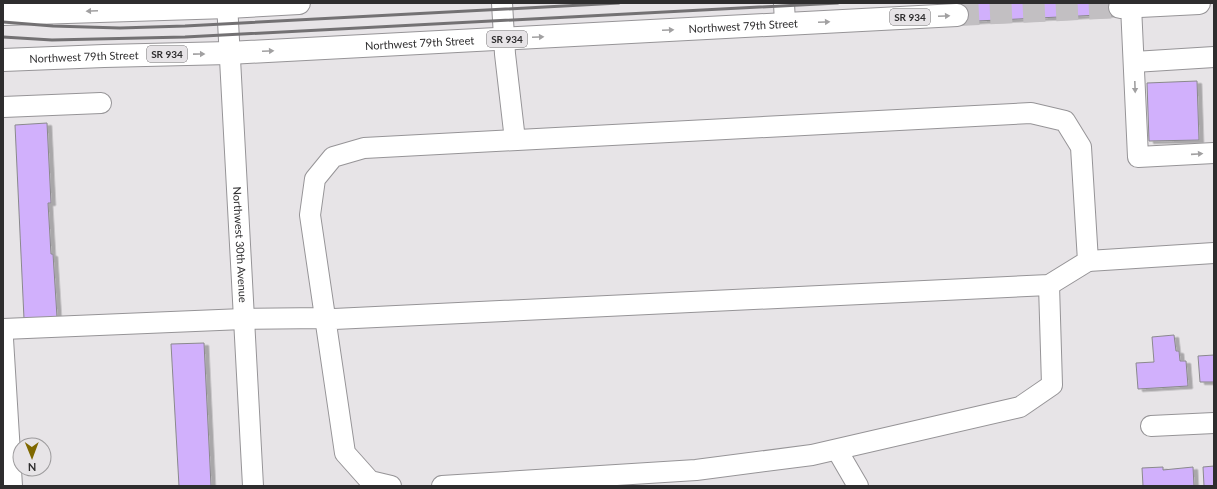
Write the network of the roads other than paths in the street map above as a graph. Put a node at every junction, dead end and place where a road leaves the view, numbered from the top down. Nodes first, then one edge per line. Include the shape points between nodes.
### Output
1 (299, 3) edge
2 (502, 3) edge
3 (1199, 3) edge
4 (228, 5) edge
5 (1125, 7) joint
6 (784, 13) edge
7 (3, 14) edge
8 (957, 15) tunnel mouth
9 (504, 39) junction
10 (229, 53) junction
11 (1214, 57) edge
12 (3, 60) edge
13 (1134, 62) junction
14 (101, 103) dead end
15 (3, 107) edge
16 (515, 140) junction
17 (1214, 152) edge
18 (1214, 253) edge
19 (1088, 261) junction
20 (1048, 285) junction
21 (324, 318) junction
22 (244, 319) junction
23 (3, 329) edge
24 (3, 339) edge
25 (1214, 423) edge
26 (1151, 426) dead end
27 (837, 450) junction
28 (12, 486) edge
29 (254, 486) edge
30 (391, 486) edge
31 (442, 486) edge
32 (858, 486) edge

1 - 4 main road
2 - 9 street
3 - 5 main road
4 -> 7 main road
4 - 10 street, Northwest 30th Avenue
5 - 13 street
6 -> 8 main road, Northwest 79th Street / SR 934
9 -> 6 main road, Northwest 79th Street / SR 934
10 -> 9 main road, Northwest 79th Street / SR 934
9 - 16 street
12 -> 10 main road, Northwest 79th Street / SR 934
10 - 22 street, Northwest 30th Avenue
11 - 13 street
13 -> 17 street via 1138,158
14 - 15 street
16 - 19 street via 1031,113 1065,121 1081,148
16 - 21 street via 364,148 333,157 315,179 310,215
18 - 19 street
19 - 20 street
20 - 21 street
20 - 27 street via 1052,385 1020,408
21 - 22 street
21 - 30 street via 345,453 370,480
22 - 23 street
22 - 29 street, Northwest 30th Avenue
24 - 28 street
25 - 26 street
27 - 31 street via 696,470
27 - 32 street

